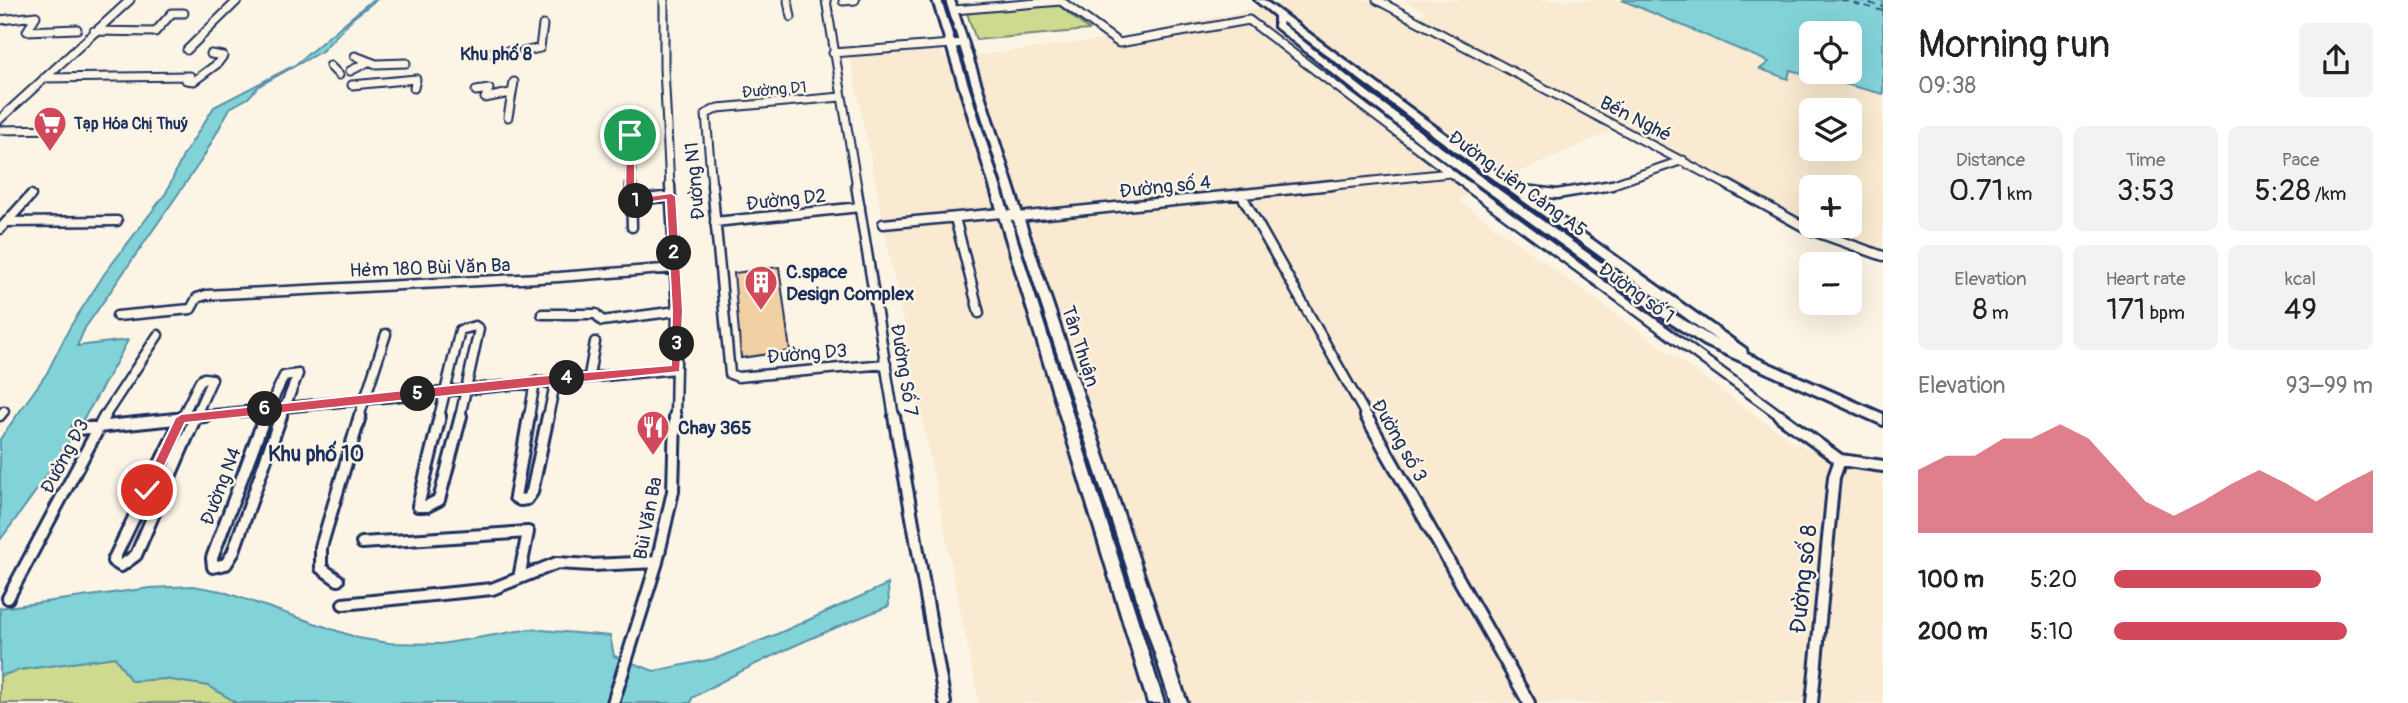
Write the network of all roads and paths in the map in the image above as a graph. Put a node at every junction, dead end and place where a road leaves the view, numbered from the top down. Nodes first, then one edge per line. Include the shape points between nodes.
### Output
1 (130, 0) edge
2 (238, 0) edge
3 (664, 0) edge
4 (826, 0) edge
5 (855, 0) edge
6 (937, 0) edge
7 (1260, 0) edge
8 (1377, 0) edge
9 (788, 1) edge
10 (844, 1) edge
11 (1061, 1) edge
12 (950, 11) edge
13 (184, 13) dead end
14 (1279, 16) junction
15 (791, 17) dead end
16 (0, 20) edge
17 (544, 25) dead end
18 (77, 29) dead end
19 (94, 30) junction
20 (958, 44) junction
21 (187, 50) dead end
22 (514, 51) dead end
23 (523, 52) dead end
24 (833, 52) junction
25 (491, 53) dead end
26 (211, 54) dead end
27 (355, 56) dead end
28 (368, 62) junction
29 (406, 63) dead end
30 (330, 66) dead end
31 (350, 71) dead end
32 (339, 75) dead end
33 (44, 78) junction
34 (514, 82) dead end
35 (352, 85) dead end
36 (414, 88) dead end
37 (476, 91) dead end
38 (1383, 92) junction
39 (510, 93) junction
40 (841, 97) junction
41 (1367, 97) junction
42 (710, 110) joint
43 (508, 117) dead end
44 (0, 119) edge
45 (58, 129) dead end
46 (0, 130) edge
47 (630, 135) dead end
48 (1683, 160) junction
49 (1475, 161) junction
50 (1461, 167) junction
51 (1450, 173) junction
52 (1513, 189) junction
53 (32, 194) dead end
54 (1241, 194) junction
55 (671, 196) junction
56 (630, 201) junction
57 (860, 207) junction
58 (1001, 213) junction
59 (1018, 217) junction
60 (117, 221) dead end
61 (956, 221) junction
62 (6, 222) junction
63 (715, 222) junction
64 (883, 224) dead end
65 (632, 227) dead end
66 (0, 229) edge
67 (1883, 256) edge
68 (676, 268) junction
69 (677, 311) junction
70 (1049, 311) junction
71 (979, 313) dead end
72 (1033, 313) junction
73 (542, 314) dead end
74 (117, 316) dead end
75 (386, 334) dead end
76 (158, 335) dead end
77 (595, 342) dead end
78 (1754, 361) junction
79 (886, 364) junction
80 (676, 369) junction
81 (589, 376) junction
82 (732, 376) joint
83 (556, 379) junction
84 (535, 381) junction
85 (468, 388) junction
86 (444, 390) junction
87 (363, 400) junction
88 (284, 408) junction
89 (268, 409) junction
90 (195, 417) junction
91 (181, 418) junction
92 (1883, 420) edge
93 (98, 427) junction
94 (78, 429) dead end
95 (1840, 460) junction
96 (1883, 466) edge
97 (362, 543) dead end
98 (657, 562) junction
99 (519, 578) junction
100 (338, 580) dead end
101 (8, 598) dead end
102 (343, 604) dead end
103 (614, 703) edge
104 (945, 703) edge
105 (1156, 703) edge
106 (1179, 703) edge
107 (1529, 703) edge
108 (1812, 703) edge

1 - 19 street
2 - 21 street
3 - 55 street, Bùi Văn Ba
4 - 24 street, Đường Số 7
5 - 10 street
6 - 12 street, Tân Thuận
7 - 14 street, Đường Liên Cảng A5
8 - 48 street, Bến Nghé
9 - 15 street
11 - 12 street
11 - 51 street, Đường số 1 via 1119,43 1250,20
12 - 20 street, Tân Thuận
13 - 19 street via 172,13 155,32
14 - 38 street, Đường Liên Cảng A5
14 - 41 street, Đường Liên Cảng A5 via 1278,25
16 - 18 street via 36,16 27,31
17 - 23 street via 540,48
19 - 33 street
20 - 24 street
20 - 58 street, Tân Thuận
20 - 59 street, Tân Thuận
22 - 25 street
24 - 40 street, Đường Số 7
26 - 33 street via 223,56 218,65 194,81 186,80 190,76
27 - 28 street
28 - 29 street
28 - 31 street
30 - 32 street
33 - 44 street
34 - 39 street
35 - 36 street via 416,79
37 - 39 street via 489,89 485,98
38 - 41 street
38 - 49 street, Đường Liên Cảng A5
39 - 43 street
40 - 42 street, Đường D1
40 - 57 street, Đường Số 7
41 - 50 street, Đường Liên Cảng A5
42 - 63 street, Đường N1 via 705,115
45 - 46 street
47 - 56 street
48 - 52 street via 1570,193 1542,195
48 - 67 street, Bến Nghé via 1810,229
49 - 50 street
49 - 52 street, Đường Liên Cảng A5
50 - 78 street, Đường Liên Cảng A5 via 1673,319 1709,342
51 - 54 street, Đường số 4
51 - 95 street, Đường số 1
52 - 78 street, Đường Liên Cảng A5
53 - 62 street
54 - 59 street, Đường số 4
54 - 107 street, Đường số 3
55 - 56 street
55 - 68 street, Bùi Văn Ba
56 - 65 street
57 - 63 street, Đường D2
57 - 79 street, Đường Số 7
58 - 59 street, Đường số 4
58 - 61 street, Đường số 4
58 - 72 street, Tân Thuận
59 - 70 street, Tân Thuận
60 - 62 street
61 - 64 street, Đường số 4
61 - 71 street
62 - 66 street
63 - 82 street, Đường N1
68 - 69 street, Bùi Văn Ba
68 - 74 street, Hẻm 180 Bùi Văn Ba via 206,295 197,298 192,309
69 - 73 street via 602,321 596,314
69 - 80 street, Bùi Văn Ba
70 - 72 street
70 - 106 street, Tân Thuận
72 - 105 street, Tân Thuận
75 - 87 street
76 - 93 street, Đường Đ3
77 - 81 street
78 - 92 street, Đường Liên Cảng A5
79 - 82 street, Đường D3
79 - 104 street, Đường Số 7
80 - 81 street
80 - 98 street, Bùi Văn Ba via 673,491
81 - 83 street
83 - 84 street
83 - 84 street via 532,492 520,500 515,497
84 - 85 street
85 - 86 street
85 - 86 street via 479,329 475,326 460,330
85 - 86 street via 439,500 418,506
86 - 87 street
87 - 88 street
87 - 100 street via 319,547 321,568
88 - 89 street
88 - 89 street, Đường N4 via 298,374 284,376
88 - 89 street, Đường N4 via 233,553 226,564 214,567 212,558
89 - 90 street
90 - 91 street
90 - 91 street via 212,379 200,381
90 - 91 street via 136,555 121,566 113,561
91 - 93 street
93 - 94 street
93 - 101 street, Đường Đ3
95 - 96 street
95 - 108 street, Đường số 8 via 1834,477
97 - 99 street via 527,532
98 - 99 street via 557,563
98 - 103 street, Bùi Văn Ba
99 - 102 street via 492,589

